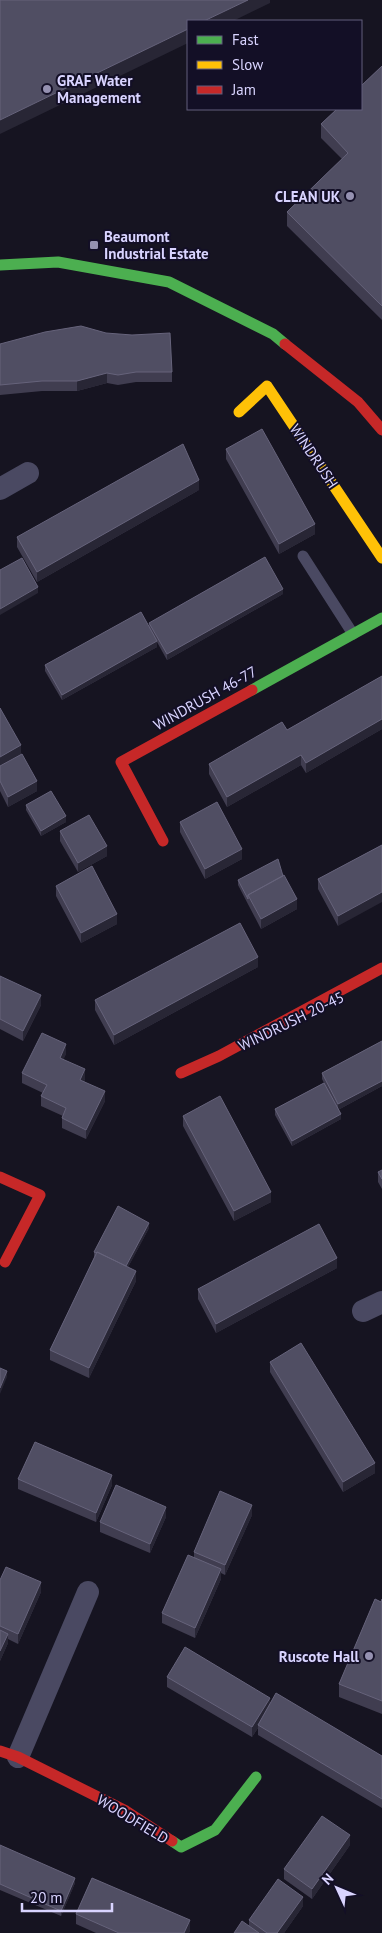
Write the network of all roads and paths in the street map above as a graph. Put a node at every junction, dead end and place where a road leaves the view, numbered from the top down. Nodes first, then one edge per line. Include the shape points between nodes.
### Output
1 (0, 265) edge
2 (238, 412) dead end
3 (382, 430) edge
4 (28, 473) dead end
5 (0, 489) edge
6 (303, 556) dead end
7 (382, 558) edge
8 (382, 618) edge
9 (353, 634) junction
10 (163, 841) dead end
11 (382, 968) edge
12 (382, 978) edge
13 (214, 1065) junction
14 (181, 1073) dead end
15 (0, 1177) edge
16 (5, 1262) dead end
17 (88, 1592) dead end
18 (9, 1754) edge
19 (256, 1777) dead end

1 - 3 street via 58,262 170,282 273,334 358,402
2 - 7 street, WINDRUSH via 267,386
4 - 5 street
6 - 9 lane
8 - 9 street, WINDRUSH 46-77
9 - 10 street, WINDRUSH 46-77 via 121,762
11 - 13 street
12 - 13 street, WINDRUSH 20-45
13 - 14 street
15 - 16 street via 40,1195
17 - 18 street, WOODFIELD
18 - 19 street, WOODFIELD via 126,1811 181,1847 215,1830

